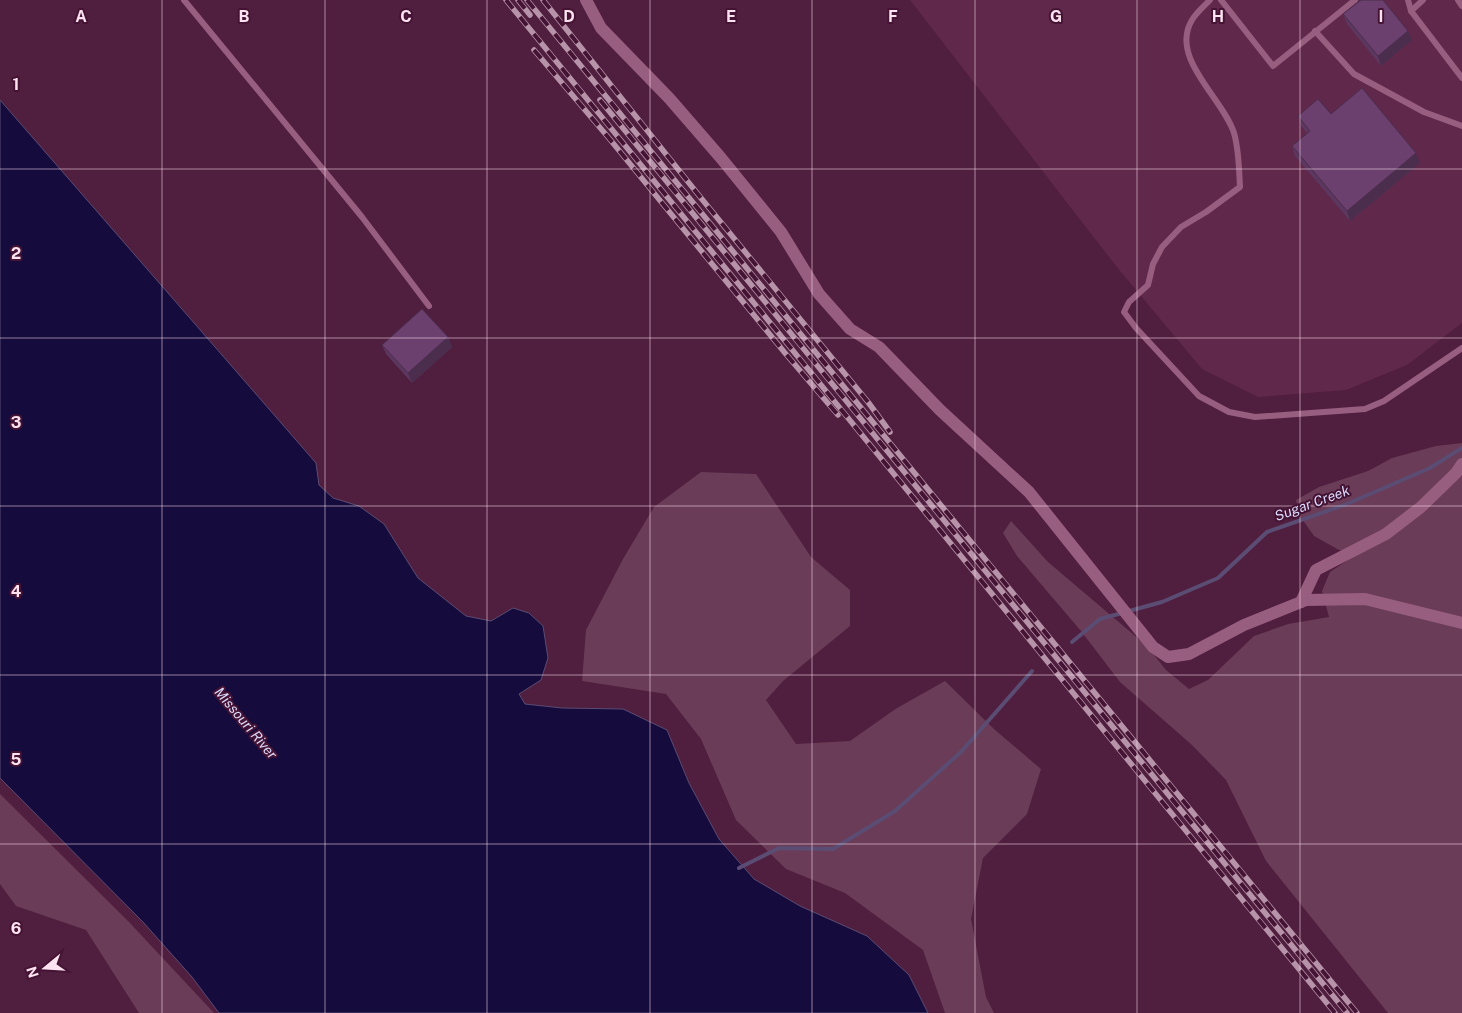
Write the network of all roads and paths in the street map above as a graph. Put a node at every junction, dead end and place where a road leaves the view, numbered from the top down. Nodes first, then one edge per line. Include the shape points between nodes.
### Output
1 (184, 0) edge
2 (586, 0) edge
3 (1210, 0) edge
4 (1221, 0) edge
5 (1355, 0) edge
6 (1408, 0) edge
7 (1423, 0) edge
8 (1458, 0) edge
9 (1462, 6) edge
10 (1411, 11) junction
11 (1316, 32) junction
12 (1462, 78) edge
13 (1462, 126) edge
14 (429, 306) dead end
15 (1462, 348) edge
16 (1462, 464) edge
17 (1301, 602) junction
18 (1462, 623) edge

1 - 14 lane via 362,217
2 - 17 street via 601,28 722,158 780,232 819,294 850,329 878,347 1028,492 1153,647 1168,657 1189,654 1244,625
3 - 15 lane via 1192,20 1186,34 1187,50 1193,66 1217,100 1234,133 1240,187 1181,227 1162,246 1152,264 1148,285 1129,302 1124,312 1199,396 1229,412 1254,417 1365,409 1384,401
4 - 11 lane via 1273,66
5 - 11 lane
6 - 10 lane
7 - 10 lane
8 - 9 lane
10 - 12 lane
11 - 13 lane via 1354,74 1424,112
16 - 17 street via 1422,507 1386,534 1316,570
17 - 18 street via 1365,599

